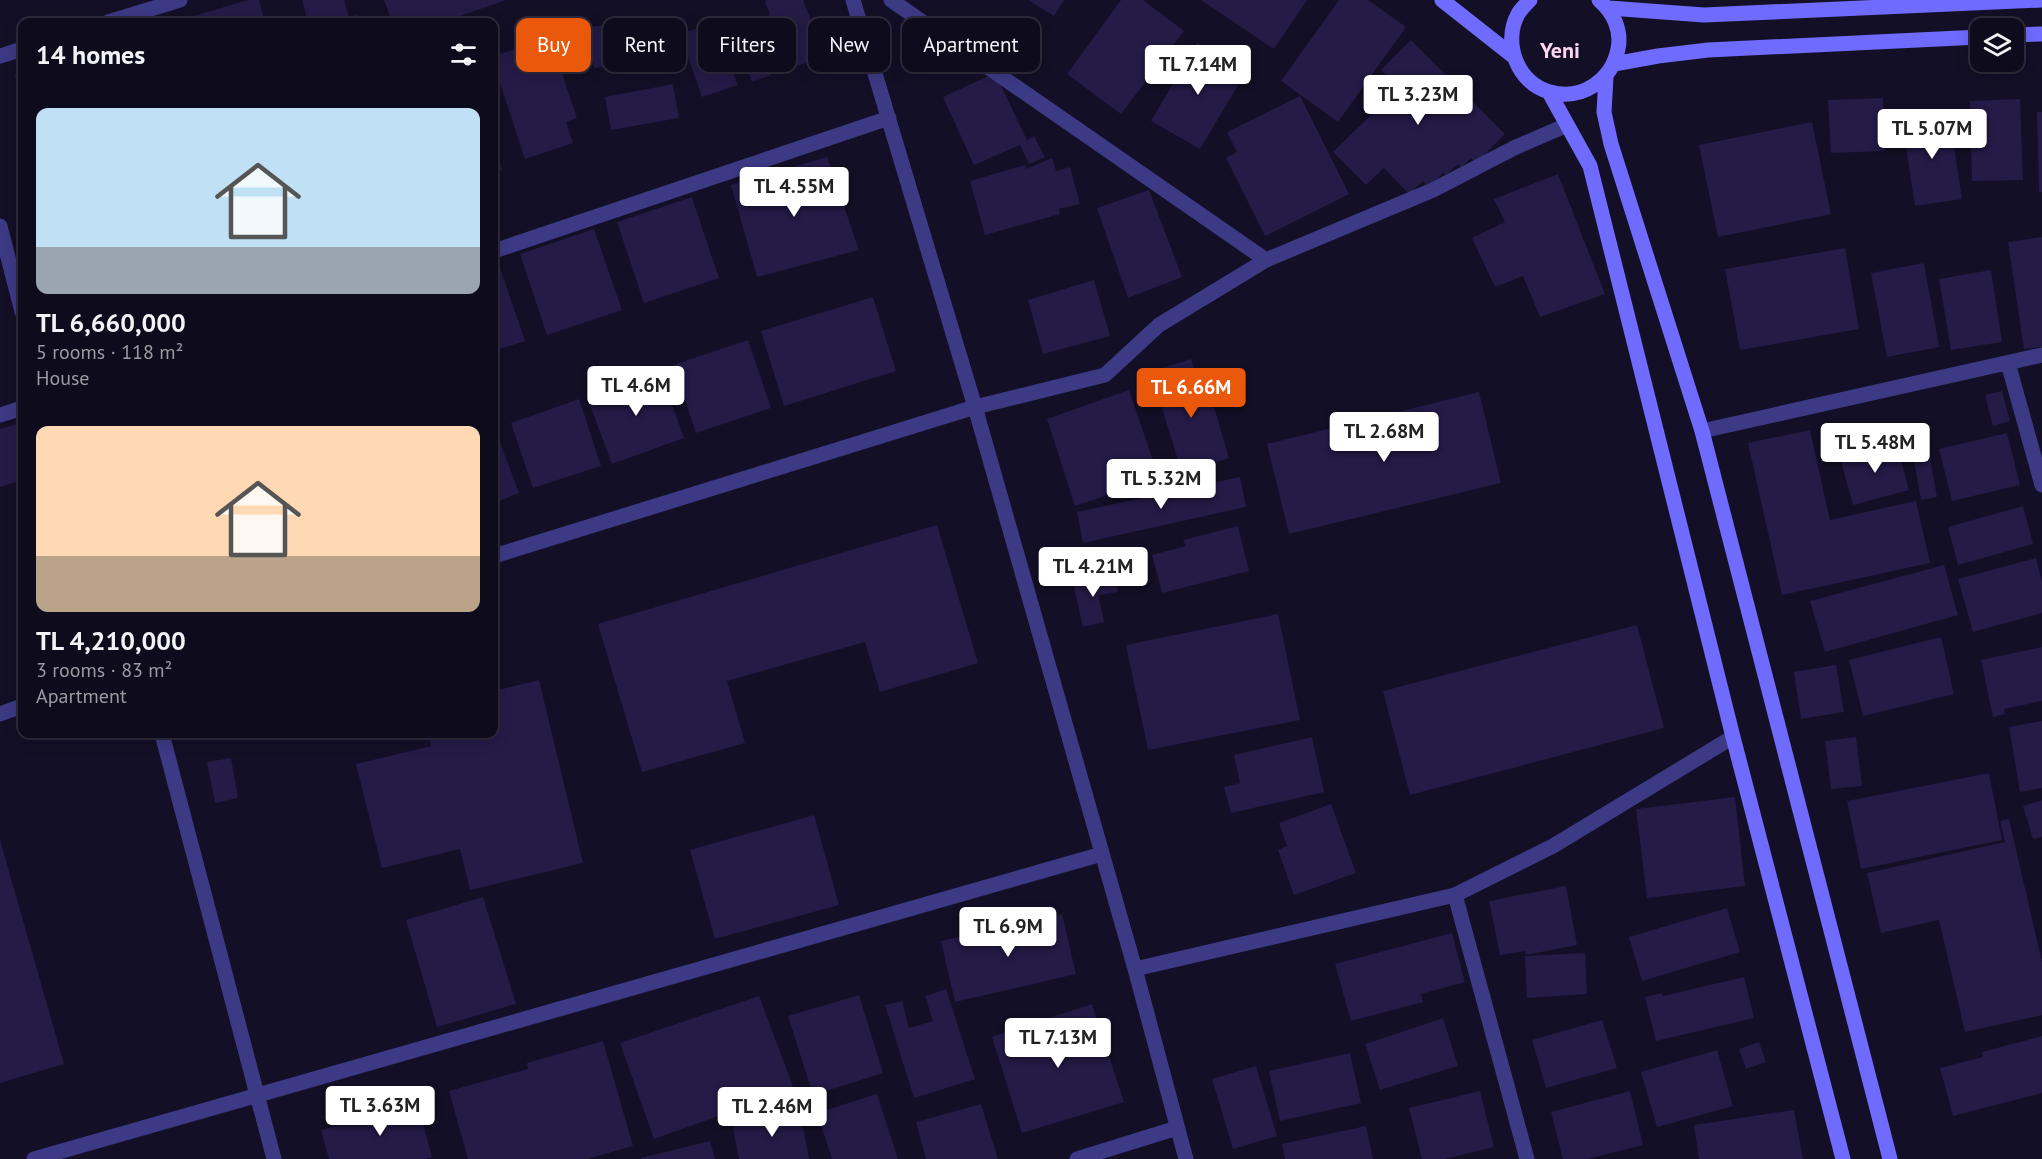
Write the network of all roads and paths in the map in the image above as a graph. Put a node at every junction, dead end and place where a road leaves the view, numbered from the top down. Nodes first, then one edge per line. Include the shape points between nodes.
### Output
1 (180, 0) edge
2 (853, 0) edge
3 (891, 0) edge
4 (1442, 0) edge
5 (1530, 0) edge
6 (2042, 0) edge
7 (1604, 4) edge
8 (121, 18) edge
9 (2042, 33) edge
10 (2024, 34) edge
11 (1970, 37) edge
12 (18, 50) edge
13 (0, 56) edge
14 (1513, 56) junction
15 (1614, 64) junction
16 (1606, 77) junction
17 (1549, 92) junction
18 (889, 118) junction
19 (1567, 125) junction
20 (0, 226) edge
21 (498, 250) edge
22 (1266, 260) junction
23 (18, 296) edge
24 (2042, 356) edge
25 (2008, 363) junction
26 (975, 407) junction
27 (18, 409) edge
28 (0, 415) edge
29 (1702, 430) junction
30 (2042, 485) edge
31 (498, 555) edge
32 (18, 707) edge
33 (0, 714) edge
34 (1733, 737) junction
35 (163, 738) edge
36 (1102, 854) junction
37 (1455, 895) junction
38 (1135, 969) junction
39 (256, 1096) junction
40 (1177, 1128) junction
41 (34, 1159) edge
42 (274, 1159) edge
43 (1077, 1159) edge
44 (1186, 1159) edge
45 (1527, 1159) edge
46 (1843, 1159) edge
47 (1890, 1159) edge

1 - 8 street
2 - 18 street
3 - 22 street
4 - 14 street
5 - 14 street via 1518,15 1512,33
6 - 7 street via 1704,15
7 - 15 street via 1617,25 1619,46
9 - 10 street
11 - 15 street via 1708,50
12 - 13 street
14 - 17 street via 1522,73
15 - 16 street
16 - 17 street via 1590,89 1567,94
16 - 29 street via 1604,112 1611,144
17 - 19 street
18 - 21 street
18 - 26 street
19 - 22 street via 1433,190
19 - 34 street via 1590,166
20 - 23 street
22 - 26 street via 1159,325 1105,375
24 - 25 street
25 - 29 street
25 - 30 street
26 - 31 street
26 - 36 street
27 - 28 street
29 - 47 street
32 - 33 street
34 - 37 street via 1553,846
34 - 46 street
35 - 39 street
36 - 38 street
36 - 39 street
37 - 38 street
37 - 45 street
38 - 40 street
39 - 41 street
39 - 42 street
40 - 43 street
40 - 44 street

